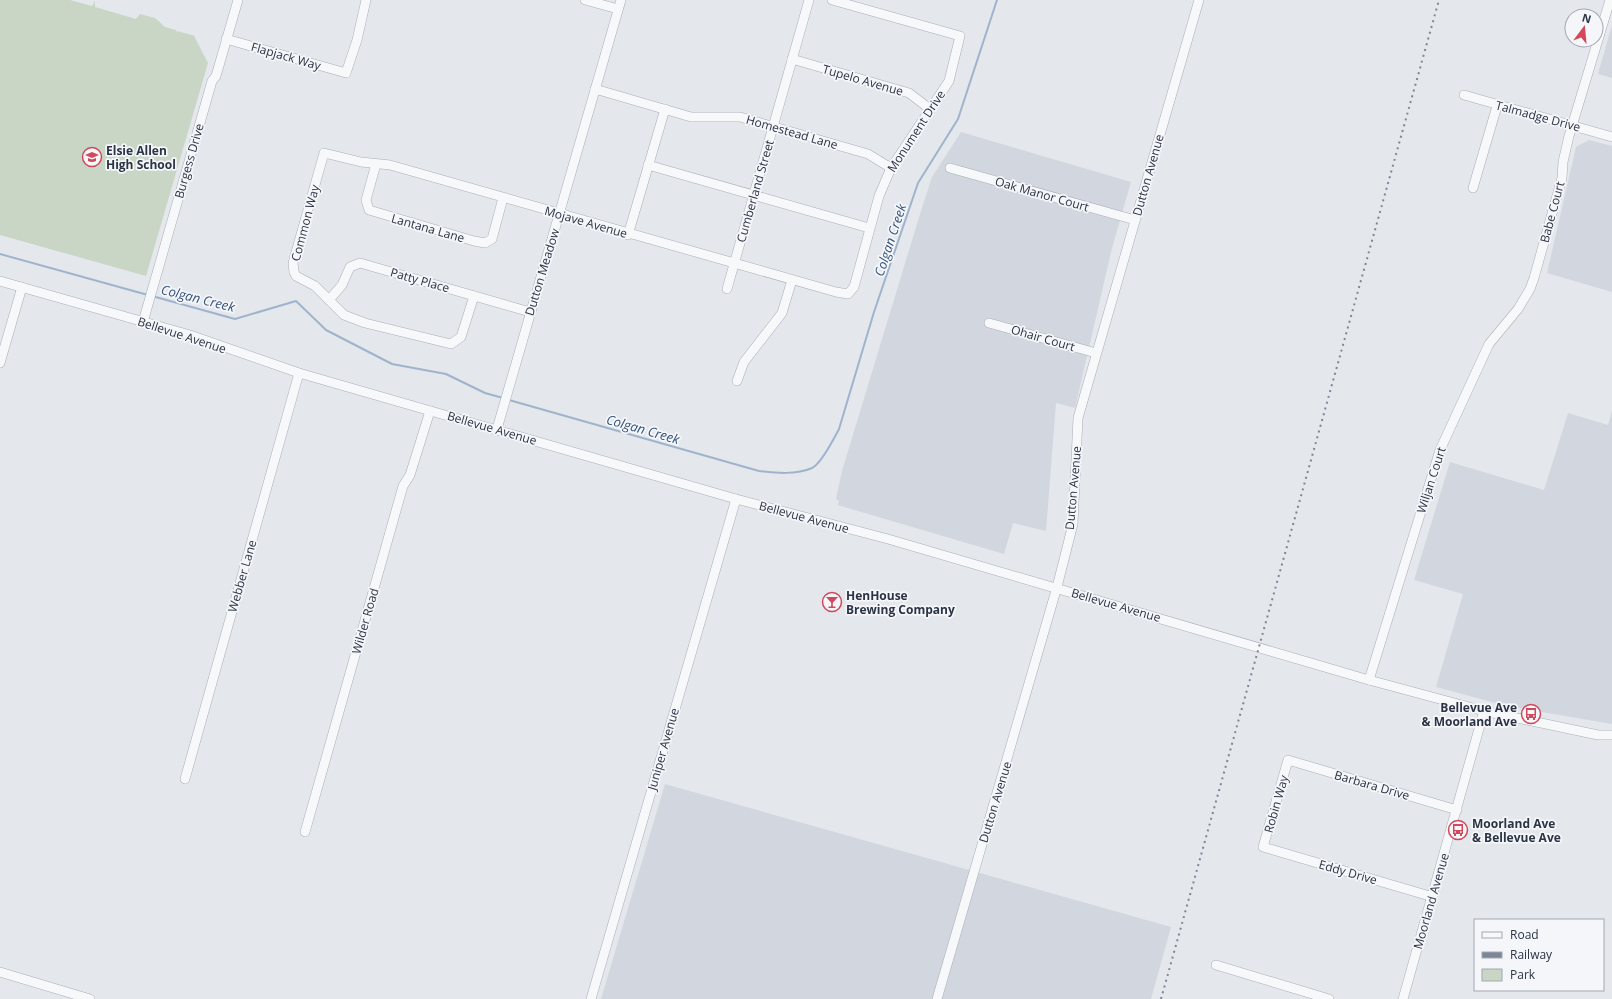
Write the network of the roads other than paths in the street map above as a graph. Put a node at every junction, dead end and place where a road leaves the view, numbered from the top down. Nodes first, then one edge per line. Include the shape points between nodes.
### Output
1 (238, 0) edge
2 (366, 0) edge
3 (585, 0) edge
4 (809, 0) edge
5 (832, 0) edge
6 (1199, 0) edge
7 (1610, 0) edge
8 (619, 5) edge
9 (226, 39) junction
10 (792, 59) junction
11 (595, 89) junction
12 (1464, 95) dead end
13 (1497, 106) junction
14 (665, 109) junction
15 (930, 109) junction
16 (1573, 126) junction
17 (773, 127) junction
18 (1612, 137) edge
19 (324, 153) joint
20 (376, 164) junction
21 (648, 165) junction
22 (892, 168) junction
23 (950, 168) dead end
24 (1473, 188) dead end
25 (754, 195) junction
26 (503, 198) junction
27 (560, 214) junction
28 (1135, 220) junction
29 (869, 228) junction
30 (628, 234) junction
31 (734, 263) junction
32 (792, 280) junction
33 (0, 281) edge
34 (22, 287) junction
35 (727, 289) dead end
36 (848, 294) joint
37 (474, 296) junction
38 (1526, 297) joint
39 (328, 300) junction
40 (530, 312) junction
41 (143, 322) junction
42 (990, 323) dead end
43 (1096, 353) junction
44 (0, 363) edge
45 (299, 373) junction
46 (737, 381) dead end
47 (430, 411) junction
48 (496, 429) junction
49 (736, 499) junction
50 (1057, 588) junction
51 (1369, 680) junction
52 (1484, 711) junction
53 (1612, 735) edge
54 (1288, 760) joint
55 (185, 778) dead end
56 (1457, 810) junction
57 (305, 832) dead end
58 (1263, 847) joint
59 (1433, 897) junction
60 (1216, 966) dead end
61 (0, 972) edge
62 (90, 999) edge
63 (591, 999) edge
64 (937, 999) edge
65 (1329, 999) edge
66 (1403, 999) edge

1 - 9 street, Burgess Drive
2 - 9 street, Flapjack Way via 346,73
3 - 8 street
4 - 10 street, Cumberland Street
5 - 15 street, Monument Drive via 960,36 949,81
6 - 28 street, Dutton Avenue
7 - 16 street, Babe Court
8 - 11 street, Dutton Meadow
9 - 41 street, Burgess Drive
10 - 15 street, Tupelo Avenue via 909,93
10 - 17 street, Cumberland Street
11 - 14 street, Homestead Lane
11 - 27 street, Dutton Meadow
12 - 13 street, Talmadge Drive
13 - 16 street, Talmadge Drive
13 - 24 street
14 - 17 street, Homestead Lane via 691,117 740,117
14 - 21 street
15 - 22 street, Monument Drive
16 - 18 street, Talmadge Drive
16 - 38 street, Babe Court via 1553,214
17 - 22 street, Homestead Lane via 868,154
17 - 25 street, Cumberland Street
19 - 20 street, Mojave Avenue
19 - 39 street, Common Way via 293,267 296,276 315,286
20 - 26 street, Mojave Avenue via 390,165
20 - 26 street, Lantana Lane via 366,200 369,210 474,241 485,243 492,239
21 - 25 street
21 - 30 street
22 - 29 street, Monument Drive via 879,196
23 - 28 street, Oak Manor Court
25 - 29 street
25 - 31 street, Cumberland Street
26 - 27 street, Mojave Avenue
27 - 30 street, Mojave Avenue
27 - 40 street, Dutton Meadow
28 - 43 street, Dutton Avenue
29 - 36 street, Monument Drive via 854,287
30 - 31 street, Mojave Avenue
31 - 32 street, Mojave Avenue
31 - 35 street, Cumberland Street
32 - 36 street, Mojave Avenue
32 - 46 street via 782,313 744,362
33 - 34 street, Bellevue Avenue
34 - 41 street, Bellevue Avenue
34 - 44 street
37 - 39 street, Patty Place via 360,263 350,268 342,286
37 - 39 street, Common Way via 461,338 451,344 353,319
37 - 40 street, Patty Place
38 - 51 street, Wiljan Court via 1489,344 1440,450
40 - 48 street, Dutton Meadow
41 - 45 street, Bellevue Avenue
42 - 43 street, Ohair Court
43 - 50 street, Dutton Avenue via 1078,418 1073,524
45 - 47 street, Bellevue Avenue
45 - 55 street, Webber Lane
47 - 48 street, Bellevue Avenue
47 - 57 street, Wilder Road via 410,475 404,486
48 - 49 street, Bellevue Avenue
49 - 50 street, Bellevue Avenue via 888,539
49 - 63 street, Juniper Avenue
50 - 51 street, Bellevue Avenue
50 - 64 street, Dutton Avenue
51 - 52 street, Bellevue Avenue
52 - 53 street, Bellevue Avenue via 1598,735
52 - 56 street, Moorland Avenue
54 - 56 street, Barbara Drive
54 - 58 street, Robin Way
56 - 59 street, Moorland Avenue
58 - 59 street, Eddy Drive
59 - 66 street, Moorland Avenue
60 - 65 street
61 - 62 street

